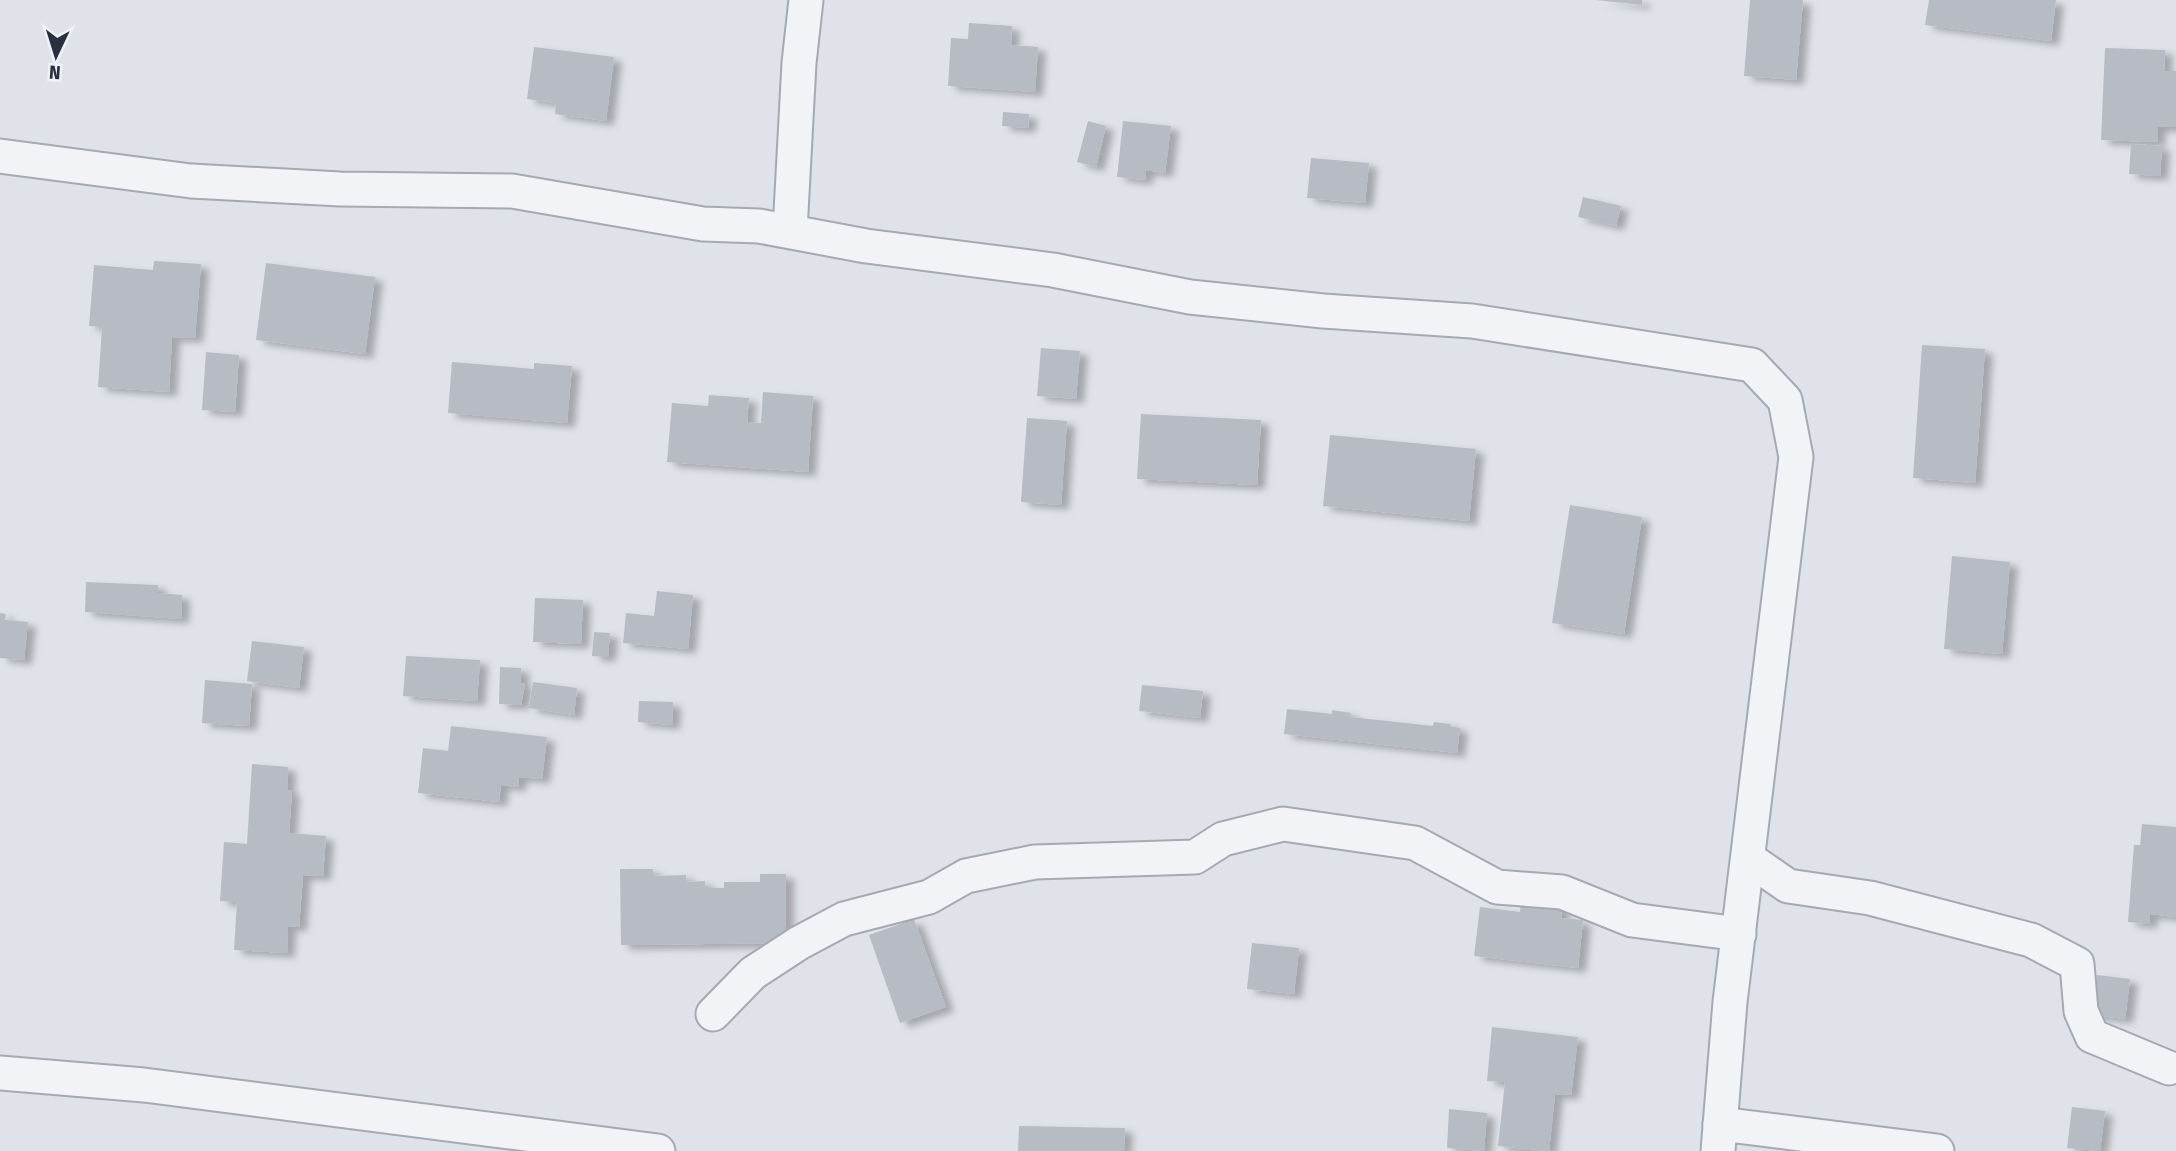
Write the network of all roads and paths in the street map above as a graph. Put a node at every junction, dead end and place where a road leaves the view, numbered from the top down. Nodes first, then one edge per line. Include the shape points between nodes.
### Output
1 (806, 0) edge
2 (0, 156) edge
3 (790, 231) junction
4 (1749, 859) junction
5 (1739, 934) junction
6 (713, 1014) dead end
7 (2169, 1068) dead end
8 (0, 1073) edge
9 (1719, 1138) edge
10 (658, 1151) edge
11 (1937, 1151) edge

1 - 3 street
2 - 3 street via 191,181 512,191 703,224
3 - 4 street via 866,246 1053,270 1190,297 1323,312 1472,321 1752,365 1785,400 1796,457
4 - 5 street
4 - 7 street via 1788,886 1870,898 2031,940 2077,964 2081,1011 2092,1036
5 - 6 street via 1632,920 1562,892 1497,887 1415,843 1283,824 1223,839 1195,857 1035,862 966,876 929,897 844,919 799,943 753,973
5 - 9 street
8 - 10 street via 144,1085
9 - 11 street

